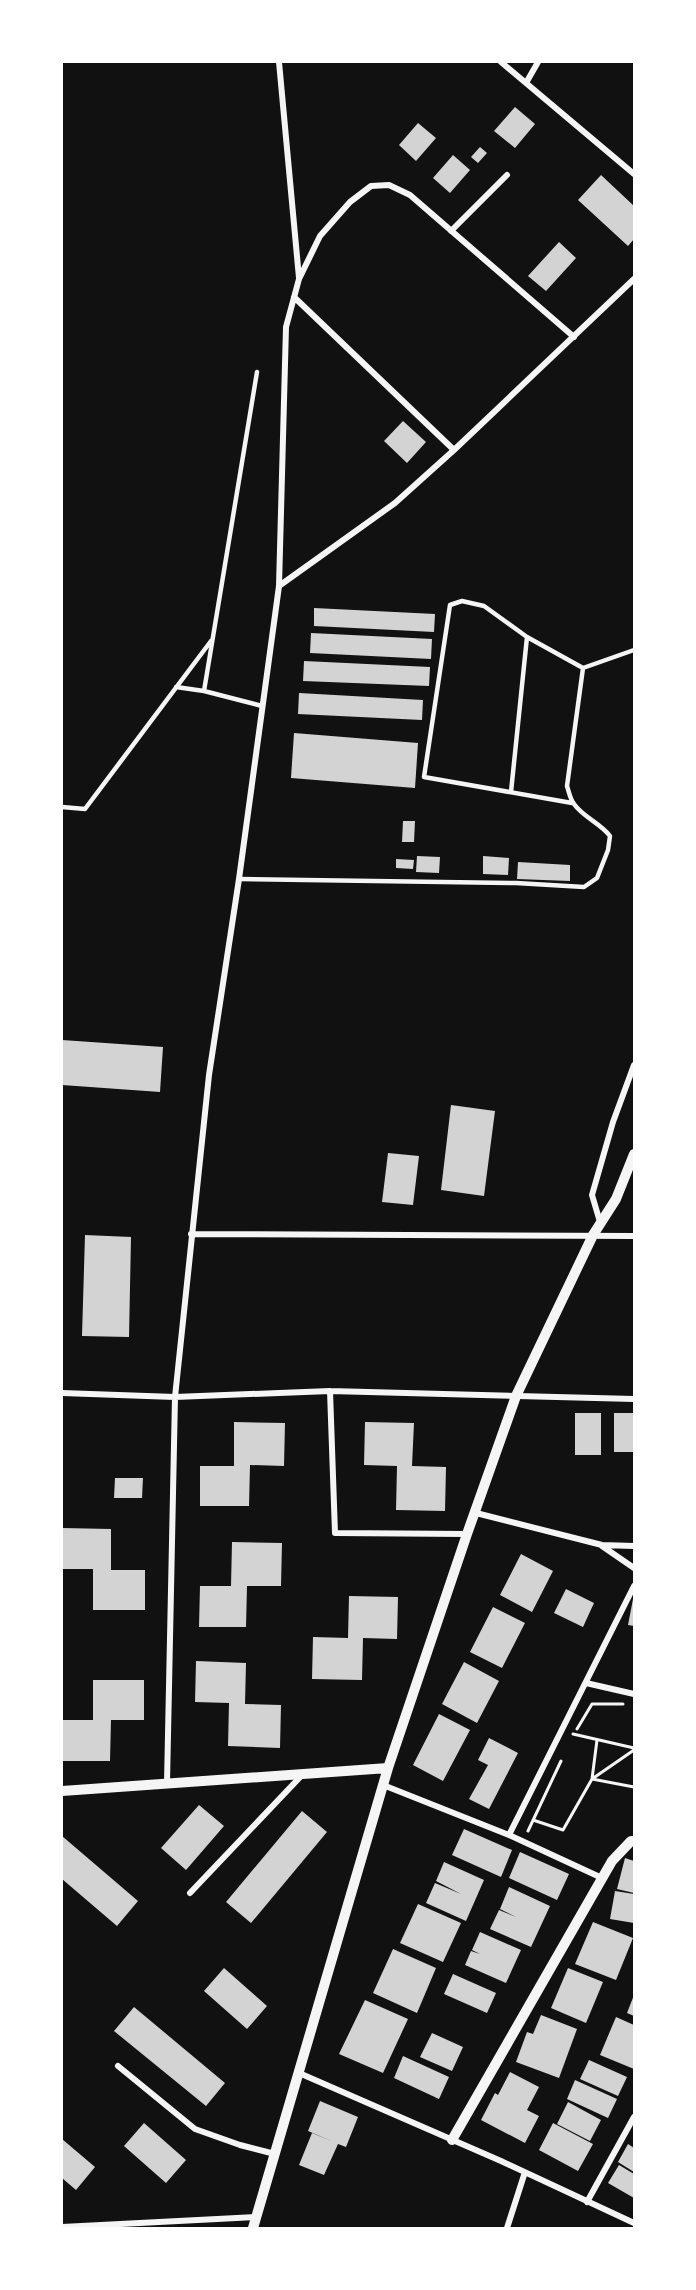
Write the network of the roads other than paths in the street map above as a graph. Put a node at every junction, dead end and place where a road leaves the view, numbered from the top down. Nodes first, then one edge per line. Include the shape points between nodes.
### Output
1 (279, 62) edge
2 (501, 62) edge
3 (538, 62) edge
4 (526, 83) junction
5 (634, 174) edge
6 (507, 175) dead end
7 (451, 231) junction
8 (299, 279) junction
9 (634, 279) edge
10 (294, 297) junction
11 (574, 337) junction
12 (257, 372) dead end
13 (454, 450) junction
14 (279, 586) junction
15 (527, 637) junction
16 (213, 639) junction
17 (634, 650) edge
18 (584, 668) junction
19 (176, 687) junction
20 (204, 691) junction
21 (262, 706) junction
22 (511, 792) junction
23 (572, 803) junction
24 (62, 807) edge
25 (238, 879) junction
26 (634, 1065) edge
27 (634, 1154) edge
28 (601, 1222) junction
29 (191, 1234) junction
30 (593, 1235) junction
31 (634, 1236) edge
32 (330, 1391) junction
33 (62, 1393) edge
34 (516, 1396) junction
35 (175, 1397) junction
36 (634, 1399) edge
37 (476, 1513) junction
38 (467, 1534) junction
39 (602, 1545) junction
40 (634, 1546) edge
41 (634, 1568) edge
42 (634, 1586) edge
43 (586, 1683) junction
44 (634, 1694) edge
45 (388, 1768) junction
46 (304, 1773) junction
47 (167, 1783) junction
48 (383, 1785) junction
49 (62, 1791) edge
50 (509, 1835) junction
51 (634, 1841) edge
52 (602, 1878) junction
53 (190, 1893) dead end
54 (118, 2066) dead end
55 (299, 2073) junction
56 (634, 2117) edge
57 (452, 2140) junction
58 (275, 2154) junction
59 (525, 2172) junction
60 (587, 2202) junction
61 (255, 2223) edge
62 (634, 2223) edge
63 (62, 2227) edge
64 (507, 2229) edge

1 - 8 street
2 - 4 street
3 - 4 street
4 - 5 street
6 - 7 street
7 - 8 street via 410,195 389,185 371,186 350,202 320,236
7 - 11 street
8 - 10 street
9 - 11 street
10 - 13 street
10 - 14 street via 286,327
11 - 13 street
12 - 16 lane
13 - 14 street via 395,502
14 - 21 street
15 - 18 lane
15 - 22 lane
15 - 22 lane via 483,606 462,601 450,604 424,777
16 - 19 lane
16 - 20 lane
17 - 18 lane
18 - 23 lane via 567,786
19 - 20 lane
19 - 24 lane via 85,809
20 - 21 lane
21 - 25 street
22 - 23 lane
23 - 25 lane via 610,836 597,878 584,887
25 - 29 street via 209,1075
26 - 28 street via 592,1195
27 - 28 street via 616,1199
28 - 30 street
29 - 30 street
29 - 35 street
30 - 31 street
30 - 34 street
32 - 34 street
32 - 35 street
32 - 38 street via 335,1533
33 - 35 street
34 - 36 street
34 - 37 street
35 - 47 street
37 - 38 street
37 - 39 street
38 - 45 street
39 - 40 street
39 - 41 street
42 - 43 street
43 - 44 street
43 - 50 street
45 - 46 street
45 - 48 street
46 - 47 street
46 - 53 street
47 - 49 street
48 - 50 street
48 - 55 street
50 - 52 street
51 - 52 street via 612,1861
52 - 57 street
54 - 58 street via 195,2129
55 - 57 street
55 - 58 street
56 - 60 street
57 - 59 street
58 - 61 street
59 - 60 street
59 - 64 street
60 - 62 street
61 - 63 street

